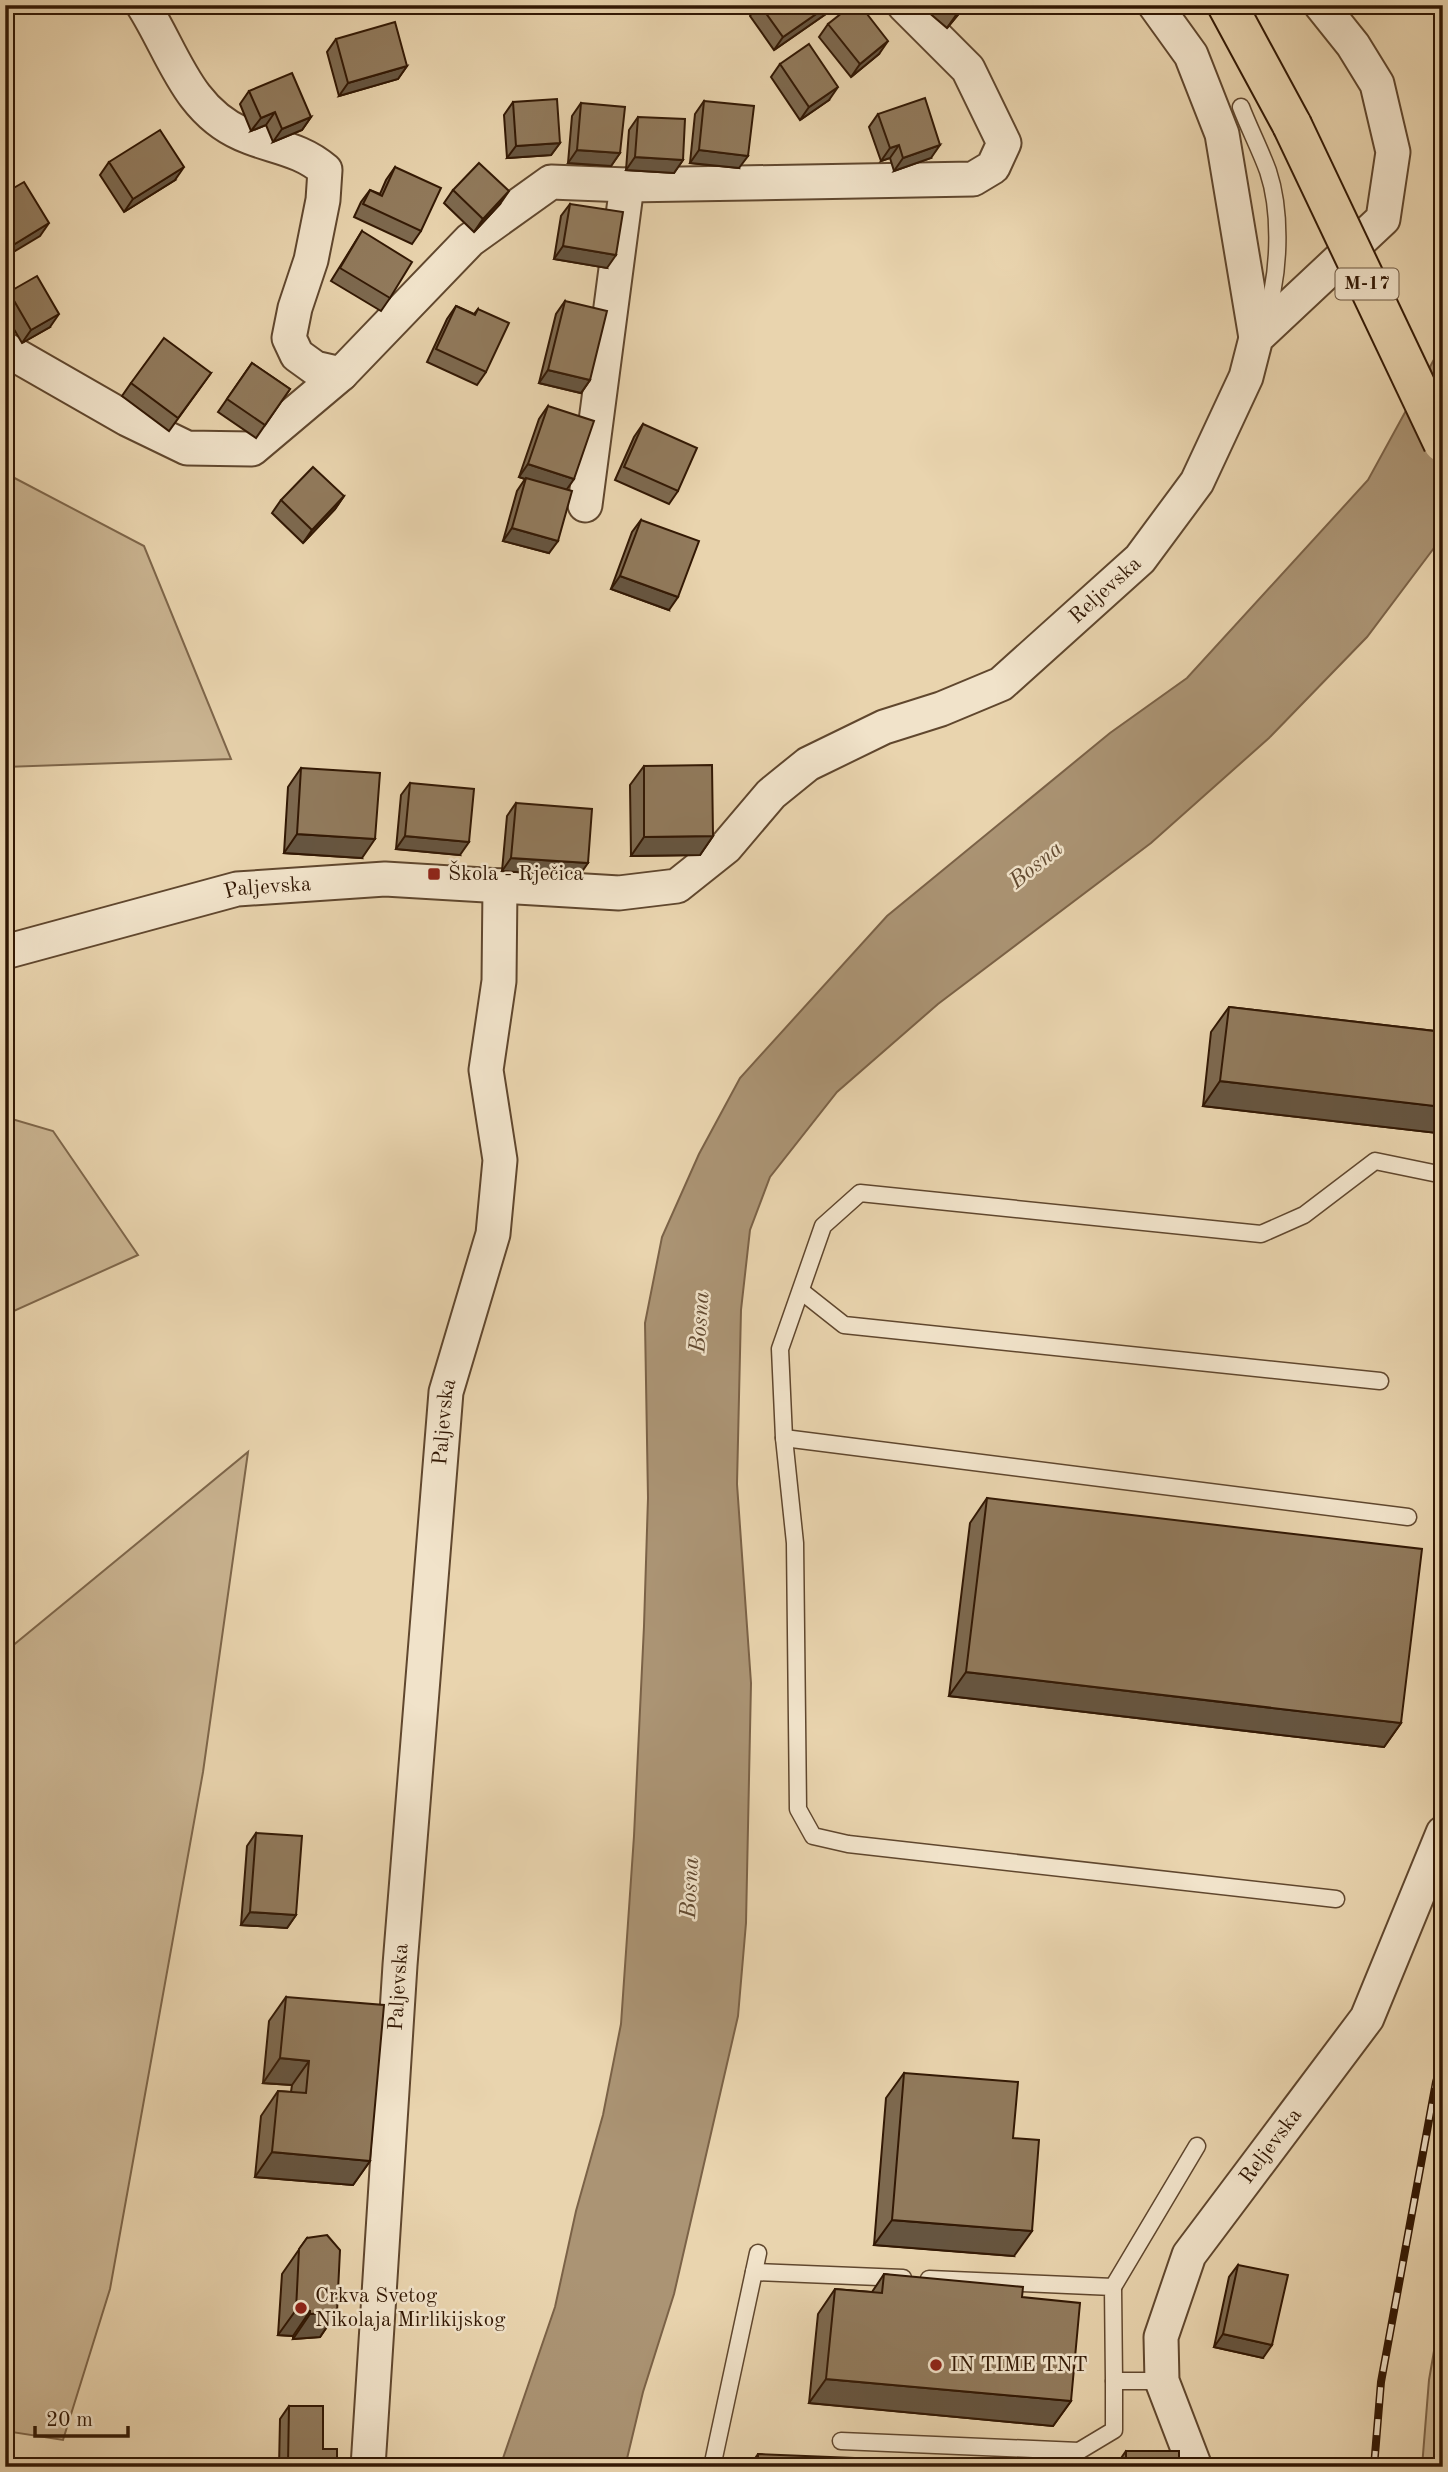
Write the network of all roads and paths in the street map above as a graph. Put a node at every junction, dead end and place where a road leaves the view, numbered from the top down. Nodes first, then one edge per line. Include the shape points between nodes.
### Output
1 (143, 5) edge
2 (904, 5) edge
3 (1155, 5) edge
4 (1227, 5) edge
5 (1321, 5) edge
6 (1241, 107) dead end
7 (627, 185) junction
8 (1256, 338) junction
9 (5, 349) edge
10 (341, 374) junction
11 (1443, 443) edge
12 (585, 505) dead end
13 (500, 886) junction
14 (5, 952) edge
15 (1443, 1175) edge
16 (802, 1291) junction
17 (1380, 1381) dead end
18 (784, 1438) junction
19 (1408, 1517) dead end
20 (1443, 1833) edge
21 (1336, 1899) dead end
22 (1197, 2146) dead end
23 (758, 2253) dead end
24 (754, 2272) junction
25 (1113, 2287) junction
26 (1114, 2381) junction
27 (1162, 2381) junction
28 (841, 2441) dead end
29 (368, 2467) edge
30 (712, 2467) edge
31 (1195, 2467) edge

1 - 10 street via 188,90 210,116 243,134 311,158 325,170 311,260 289,338 297,355 315,368
2 - 7 street via 968,69 1004,143 993,167 974,179
3 - 8 street via 1191,55 1222,134
4 - 11 main road, M-17, bridge via 1292,125
5 - 8 street via 1377,83 1394,152 1382,219
6 - 8 lane via 1268,174 1278,242 1271,302
7 - 10 street via 551,182 470,240
7 - 12 street
8 - 13 street, Reljevska via 1246,377 1197,482 1140,559 1001,684 884,727 808,764 771,794 726,847 677,886 619,893
9 - 10 street via 187,448 252,449
13 - 14 street, Paljevska via 385,879 237,889
13 - 29 street, Paljevska via 499,981 486,1070 500,1160 493,1234 446,1392 399,1979
15 - 16 lane via 1375,1161 1304,1215 1261,1234 860,1193 824,1226
16 - 17 lane via 844,1325
16 - 18 lane via 780,1349
18 - 19 lane
18 - 21 lane via 795,1543 798,1809 813,1836 848,1844
20 - 27 street, Reljevska via 1367,2018 1189,2255 1161,2337
22 - 25 lane
23 - 24 lane
24 - 25 lane
24 - 30 lane
25 - 26 lane
26 - 27 lane
26 - 28 lane via 1114,2430 1079,2451
27 - 31 street, Reljevska

